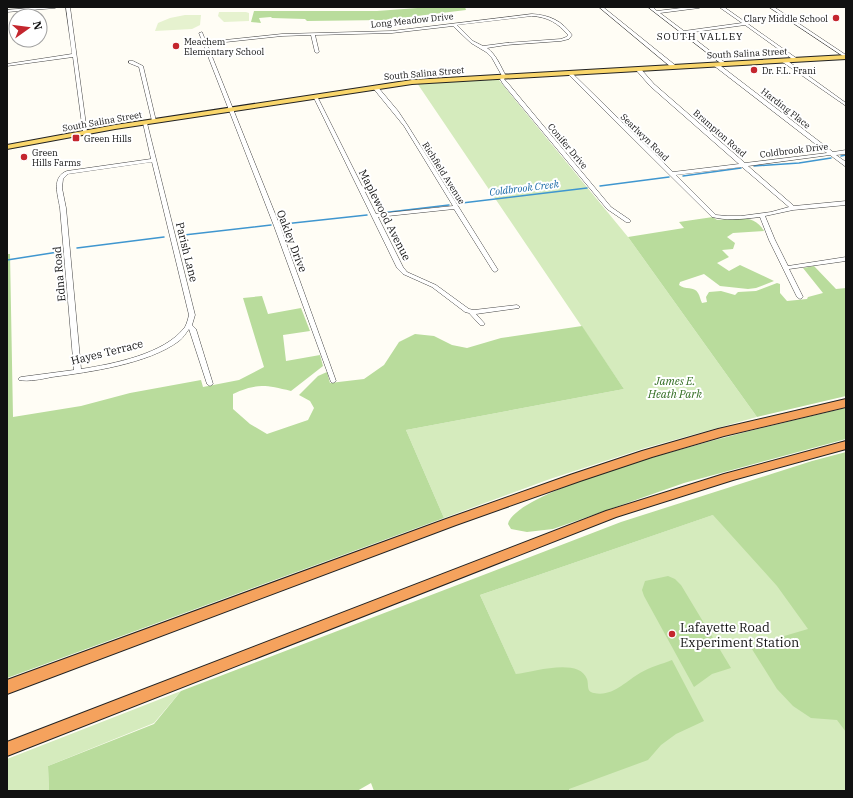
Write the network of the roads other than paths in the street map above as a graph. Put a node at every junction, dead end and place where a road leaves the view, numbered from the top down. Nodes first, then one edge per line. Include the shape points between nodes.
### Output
1 (55, 7) edge
2 (68, 7) edge
3 (601, 7) edge
4 (650, 7) edge
5 (699, 7) edge
6 (721, 7) edge
7 (771, 7) edge
8 (7, 11) edge
9 (657, 12) junction
10 (454, 24) junction
11 (746, 24) junction
12 (683, 32) junction
13 (202, 33) dead end
14 (313, 34) junction
15 (205, 43) junction
16 (481, 48) junction
17 (317, 52) dead end
18 (74, 55) junction
19 (846, 57) edge
20 (783, 60) junction
21 (797, 60) junction
22 (131, 62) dead end
23 (715, 64) junction
24 (725, 64) junction
25 (7, 65) edge
26 (673, 66) junction
27 (638, 69) junction
28 (569, 72) junction
29 (504, 76) junction
30 (375, 87) junction
31 (315, 96) junction
32 (846, 105) edge
33 (231, 109) junction
34 (154, 121) junction
35 (145, 122) junction
36 (85, 132) junction
37 (7, 147) edge
38 (846, 152) edge
39 (832, 154) junction
40 (154, 160) junction
41 (743, 165) junction
42 (846, 165) edge
43 (672, 174) junction
44 (846, 203) edge
45 (456, 207) junction
46 (793, 208) junction
47 (762, 215) junction
48 (374, 216) junction
49 (628, 222) dead end
50 (846, 258) edge
51 (786, 268) junction
52 (495, 270) dead end
53 (800, 297) dead end
54 (517, 307) dead end
55 (471, 312) junction
56 (482, 324) dead end
57 (189, 326) junction
58 (78, 372) junction
59 (21, 379) dead end
60 (333, 381) dead end
61 (210, 384) dead end
62 (846, 403) edge
63 (846, 445) edge
64 (7, 687) edge
65 (7, 749) edge

1 - 8 street
2 - 18 street
3 - 26 street
4 - 9 street
5 - 9 street
6 - 11 street
7 - 19 street
9 - 12 street
10 - 14 street, Long Meadow Drive via 392,32
10 - 16 street, Conifer Drive
10 - 16 street, Long Meadow Drive via 540,15 558,21 570,35 568,38 554,41
11 - 12 street
11 - 21 street
12 - 24 street
13 - 15 street, Oakley Drive
14 - 15 street, Long Meadow Drive
14 - 17 street
15 - 33 street, Oakley Drive
16 - 29 street, Conifer Drive via 494,58
18 - 25 street
18 - 36 street
19 - 21 main road, South Salina Street
20 - 21 main road, South Salina Street
20 - 24 main road, South Salina Street
20 - 32 street
22 - 34 street via 141,66
23 - 24 main road, South Salina Street
23 - 26 main road, South Salina Street
23 - 39 street, Harding Place
26 - 27 main road, South Salina Street
27 - 28 main road, South Salina Street
27 - 41 street, Brampton Road via 652,85
28 - 29 main road, South Salina Street
28 - 43 street, Searlwyn Road
29 - 30 main road, South Salina Street
29 - 49 street, Conifer Drive via 502,79 505,83 609,208
30 - 31 main road, South Salina Street
30 - 45 street, Richfield Avenue via 396,112
31 - 33 main road, South Salina Street
31 - 48 street, Maplewood Avenue
33 - 34 main road, South Salina Street
33 - 60 street, Oakley Drive
34 - 35 main road, South Salina Street
35 - 36 main road, South Salina Street
35 - 40 street, Parish Lane
36 - 37 main road, South Salina Street
38 - 39 street, Coldbrook Drive
39 - 41 street, Coldbrook Drive
39 - 42 street, Harding Place
40 - 57 street, Parish Lane via 192,315
40 - 58 street, Edna Road via 62,175 59,186
41 - 43 street, Coldbrook Drive
41 - 46 street, Brampton Road
43 - 47 street, Searlwyn Road via 719,218
44 - 46 street
45 - 48 street
45 - 52 street, Richfield Avenue
46 - 47 street
47 - 51 street
48 - 55 street, Maplewood Avenue via 400,268 405,273 434,286
50 - 51 street
51 - 53 street
54 - 55 street
55 - 56 street, Maplewood Avenue
57 - 58 street, Hayes Terrace via 185,333 158,350 137,358
57 - 61 street, Parish Lane via 193,329
58 - 59 street, Hayes Terrace
62 - 64 highway via 722,432 575,478
63 - 65 highway via 767,465 611,514

